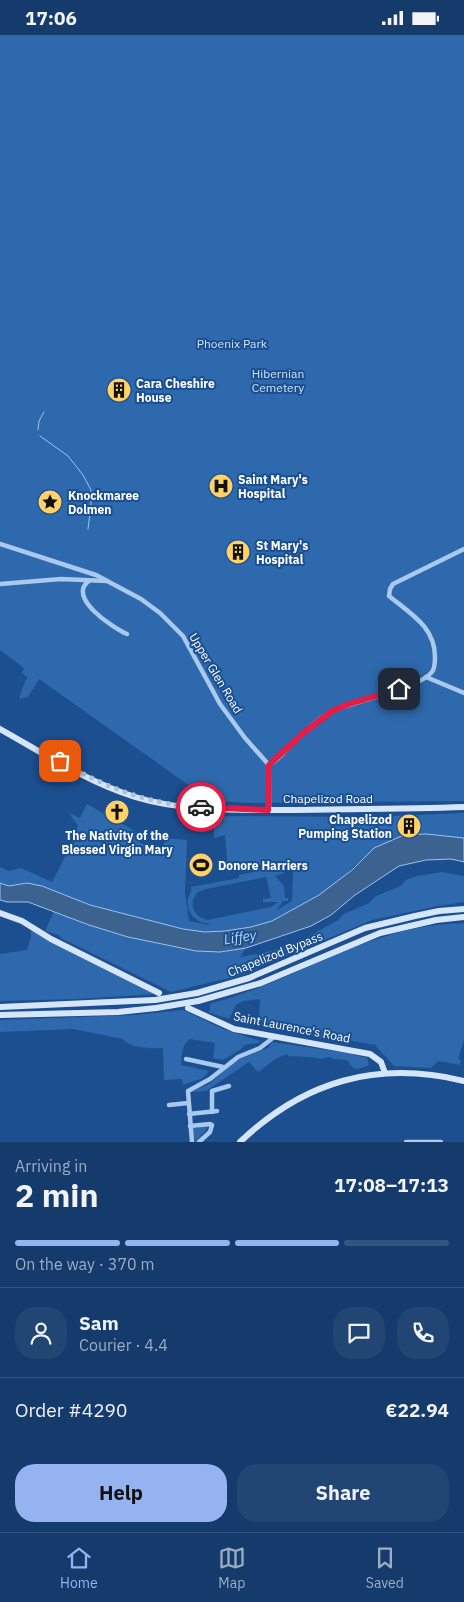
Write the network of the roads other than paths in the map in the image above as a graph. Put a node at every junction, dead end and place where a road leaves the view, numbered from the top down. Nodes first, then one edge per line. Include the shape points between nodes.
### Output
1 (0, 544) edge
2 (464, 549) edge
3 (88, 581) junction
4 (108, 581) junction
5 (0, 584) edge
6 (127, 634) dead end
7 (426, 677) junction
8 (464, 693) edge
9 (0, 729) edge
10 (269, 765) junction
11 (464, 807) edge
12 (268, 810) junction
13 (464, 909) edge
14 (0, 913) edge
15 (464, 917) edge
16 (159, 993) dead end
17 (0, 1007) edge
18 (188, 1008) dead end
19 (0, 1015) edge
20 (274, 1037) junction
21 (186, 1059) dead end
22 (223, 1067) junction
23 (385, 1073) junction
24 (464, 1081) edge
25 (229, 1086) dead end
26 (188, 1103) junction
27 (169, 1105) dead end
28 (189, 1114) junction
29 (190, 1126) junction
30 (192, 1142) edge
31 (200, 1142) edge
32 (240, 1142) edge
33 (406, 1142) edge
34 (441, 1142) edge

1 - 4 street, Upper Glen Road
2 - 7 street via 398,581 390,589 390,597 424,623 431,635 435,663
3 - 4 street
3 - 5 street via 37,580
3 - 6 street via 82,590 92,609 115,629
4 - 10 street, Upper Glen Road via 141,599 184,636 220,704
7 - 8 street
7 - 10 street via 417,683 332,711
9 - 12 main road, Chapelizod Road via 102,784 135,797 186,807
10 - 12 street
11 - 12 main road, Chapelizod Road
13 - 17 main road, Chapelizod Bypass, bridge via 365,928 258,975 197,993 154,1000
14 - 16 main road via 22,921
15 - 19 main road, Chapelizod Bypass, bridge via 380,933 261,983 198,1001 118,1012
18 - 20 main road, Saint Laurence's Road via 234,1029
20 - 22 street via 268,1044
20 - 23 main road, Saint Laurence's Road via 370,1054 381,1062
21 - 22 street
22 - 26 street via 210,1079 188,1091
23 - 24 main road via 414,1073
23 - 32 main road via 348,1079 308,1094 276,1113
25 - 28 street via 212,1091 214,1112
26 - 27 street
26 - 28 street
28 - 29 street
29 - 30 street
29 - 31 street via 212,1125
33 - 34 street

